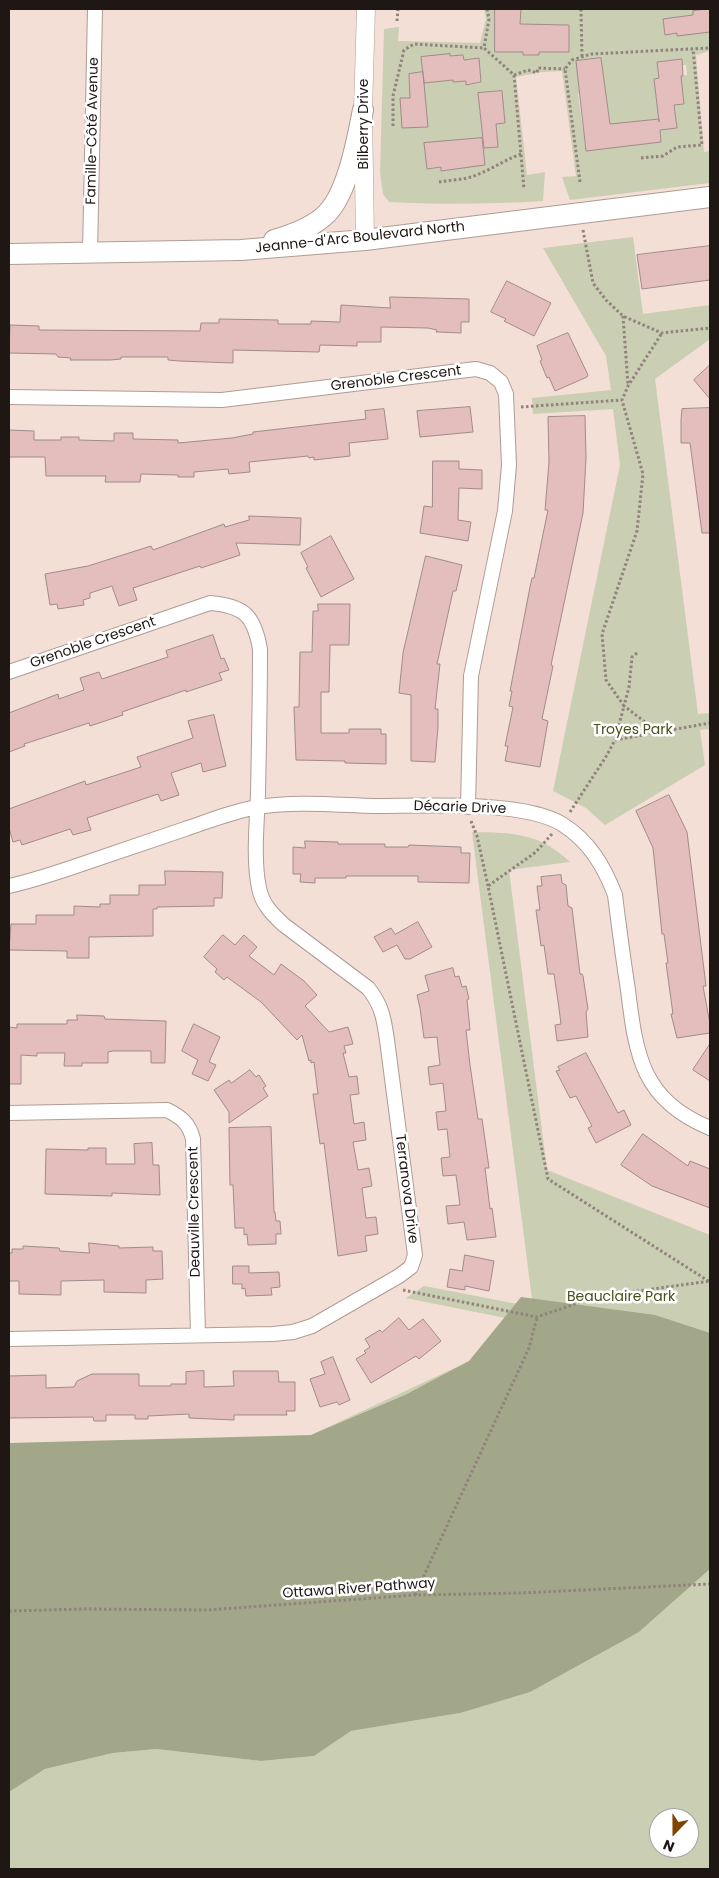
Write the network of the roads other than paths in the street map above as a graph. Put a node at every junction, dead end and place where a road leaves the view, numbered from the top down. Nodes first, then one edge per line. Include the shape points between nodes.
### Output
1 (95, 9) edge
2 (366, 9) edge
3 (363, 110) junction
4 (710, 197) edge
5 (366, 240) junction
6 (241, 250) junction
7 (90, 253) junction
8 (9, 254) edge
9 (9, 397) edge
10 (9, 672) edge
11 (258, 807) junction
12 (468, 807) junction
13 (9, 886) edge
14 (9, 1113) edge
15 (710, 1128) edge
16 (198, 1335) junction
17 (9, 1339) edge

1 - 7 street, Famille-Côté Avenue
2 - 3 street, Bilberry Drive
3 - 5 street, Bilberry Drive
3 - 6 main road via 342,189 324,217 303,230
4 - 5 main road, Jeanne-d'Arc Boulevard North
5 - 6 main road, Jeanne-d'Arc Boulevard North
6 - 7 main road, Jeanne-d'Arc Boulevard North
7 - 8 main road, Jeanne-d'Arc Boulevard North
9 - 12 street, Grenoble Crescent via 222,400 476,369 500,382 508,407 506,511 471,676
10 - 11 street, Grenoble Crescent via 210,603 230,605 247,615 257,631 260,649
11 - 12 street, Décarie Drive via 301,804
11 - 13 street, Décarie Drive via 218,817
11 - 16 street, Terranova Drive via 257,874 263,902 284,925 368,988 378,1000 384,1018 415,1256 411,1267 312,1326 293,1332
12 - 15 street, Décarie Drive via 532,813 561,824 579,837 595,855 615,895 634,1040 644,1071 676,1110
14 - 16 street, Deauville Crescent via 167,1110 186,1122 193,1138
16 - 17 street, Terranova Drive

